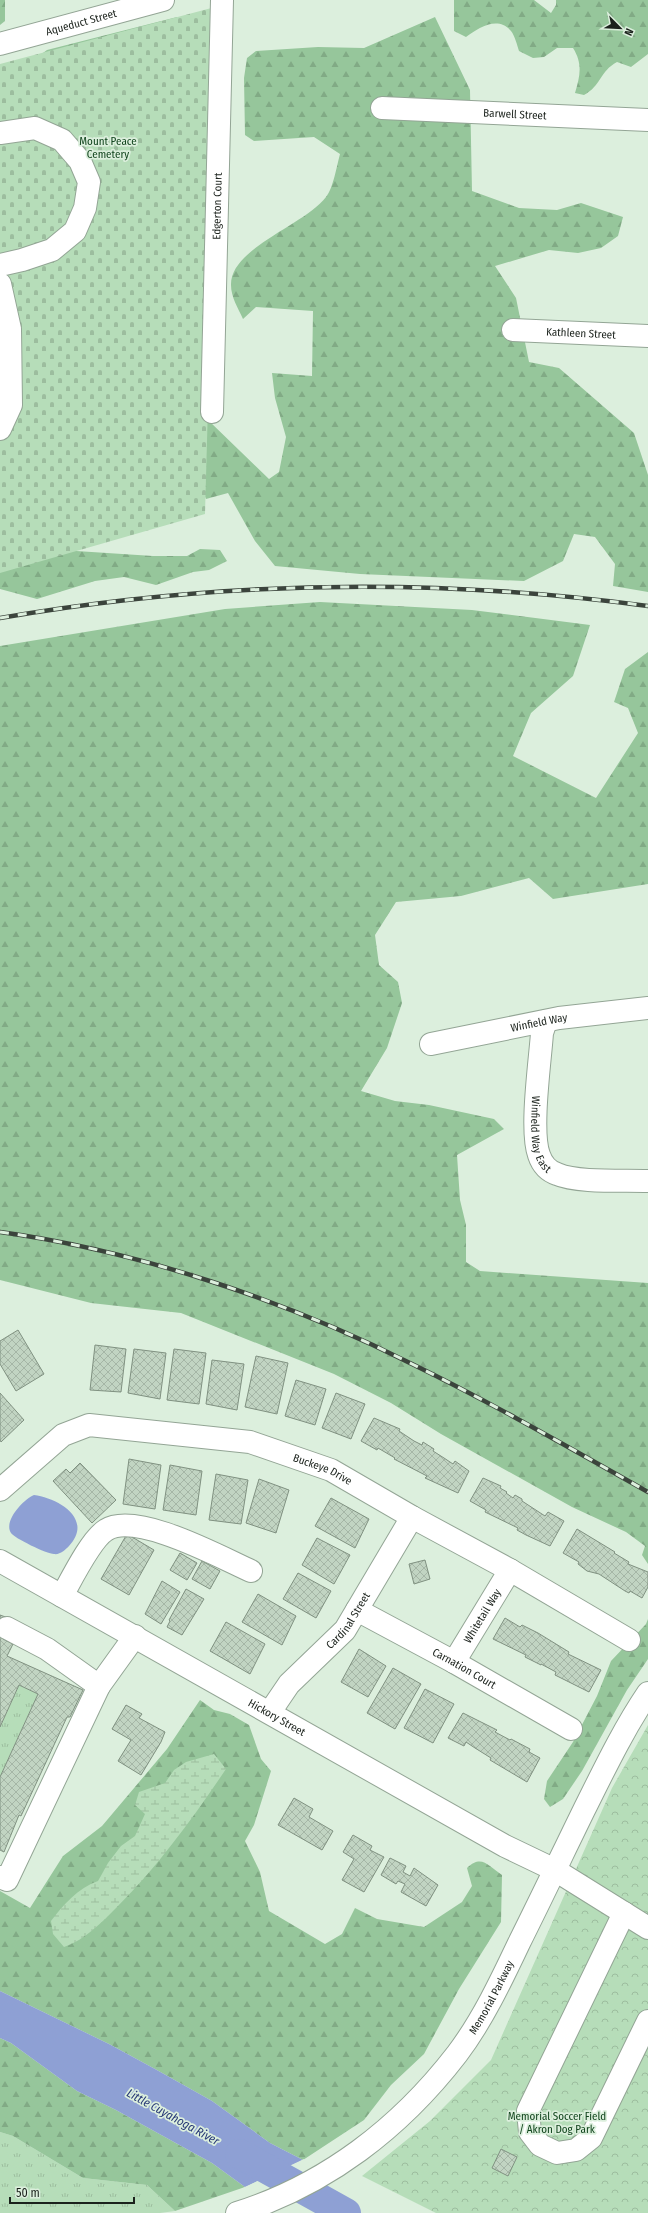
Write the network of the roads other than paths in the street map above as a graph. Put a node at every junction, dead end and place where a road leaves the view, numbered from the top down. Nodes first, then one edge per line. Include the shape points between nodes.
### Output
1 (163, 0) edge
2 (222, 0) edge
3 (0, 44) edge
4 (382, 108) dead end
5 (648, 120) edge
6 (0, 133) edge
7 (0, 265) edge
8 (0, 284) edge
9 (513, 330) dead end
10 (648, 336) edge
11 (212, 412) dead end
12 (0, 429) edge
13 (648, 1008) edge
14 (546, 1021) junction
15 (431, 1044) dead end
16 (648, 1181) edge
17 (0, 1490) edge
18 (412, 1517) junction
19 (0, 1561) edge
20 (510, 1570) junction
21 (251, 1571) dead end
22 (62, 1596) junction
23 (357, 1610) junction
24 (7, 1628) dead end
25 (135, 1636) junction
26 (628, 1640) dead end
27 (454, 1662) junction
28 (99, 1686) junction
29 (648, 1693) edge
30 (270, 1712) junction
31 (571, 1729) dead end
32 (555, 1870) junction
33 (0, 1876) edge
34 (624, 1913) junction
35 (648, 1928) edge
36 (648, 2021) edge
37 (237, 2213) edge

1 - 3 street, Aqueduct Street
2 - 11 street, Edgerton Court
4 - 5 street, Barwell Street
6 - 7 street via 35,128 62,140 80,161 89,182 85,208 75,231 52,250
8 - 12 street via 10,329 11,405
9 - 10 street, Kathleen Street
13 - 14 street, Winfield Way
14 - 15 street, Winfield Way
14 - 16 street, Winfield Way East via 542,1033 536,1130 539,1155 546,1168 558,1175 571,1178
17 - 18 street, Buckeye Drive via 63,1435 89,1425 250,1442 331,1470
18 - 20 street, Buckeye Drive
18 - 23 street, Cardinal Street
19 - 22 street, Hickory Street
20 - 26 street, Buckeye Drive
20 - 27 street, Whitetail Way
21 - 22 street via 158,1530 127,1525 106,1530 91,1546
22 - 25 street, Hickory Street
23 - 27 street, Carnation Court
23 - 30 street, Cardinal Street via 345,1630 289,1684
24 - 28 street via 47,1648
25 - 28 street
25 - 30 street, Hickory Street
27 - 31 street, Carnation Court
28 - 33 street via 7,1880
29 - 32 street, Memorial Parkway via 633,1715 602,1774
30 - 32 street, Hickory Street via 504,1846
32 - 34 street, Hickory Street
32 - 37 street, Memorial Parkway via 482,2014 457,2054 416,2102 382,2134 324,2175
34 - 35 street, Hickory Street
34 - 36 street via 528,2111 530,2132 540,2145 557,2153 576,2150 591,2138

